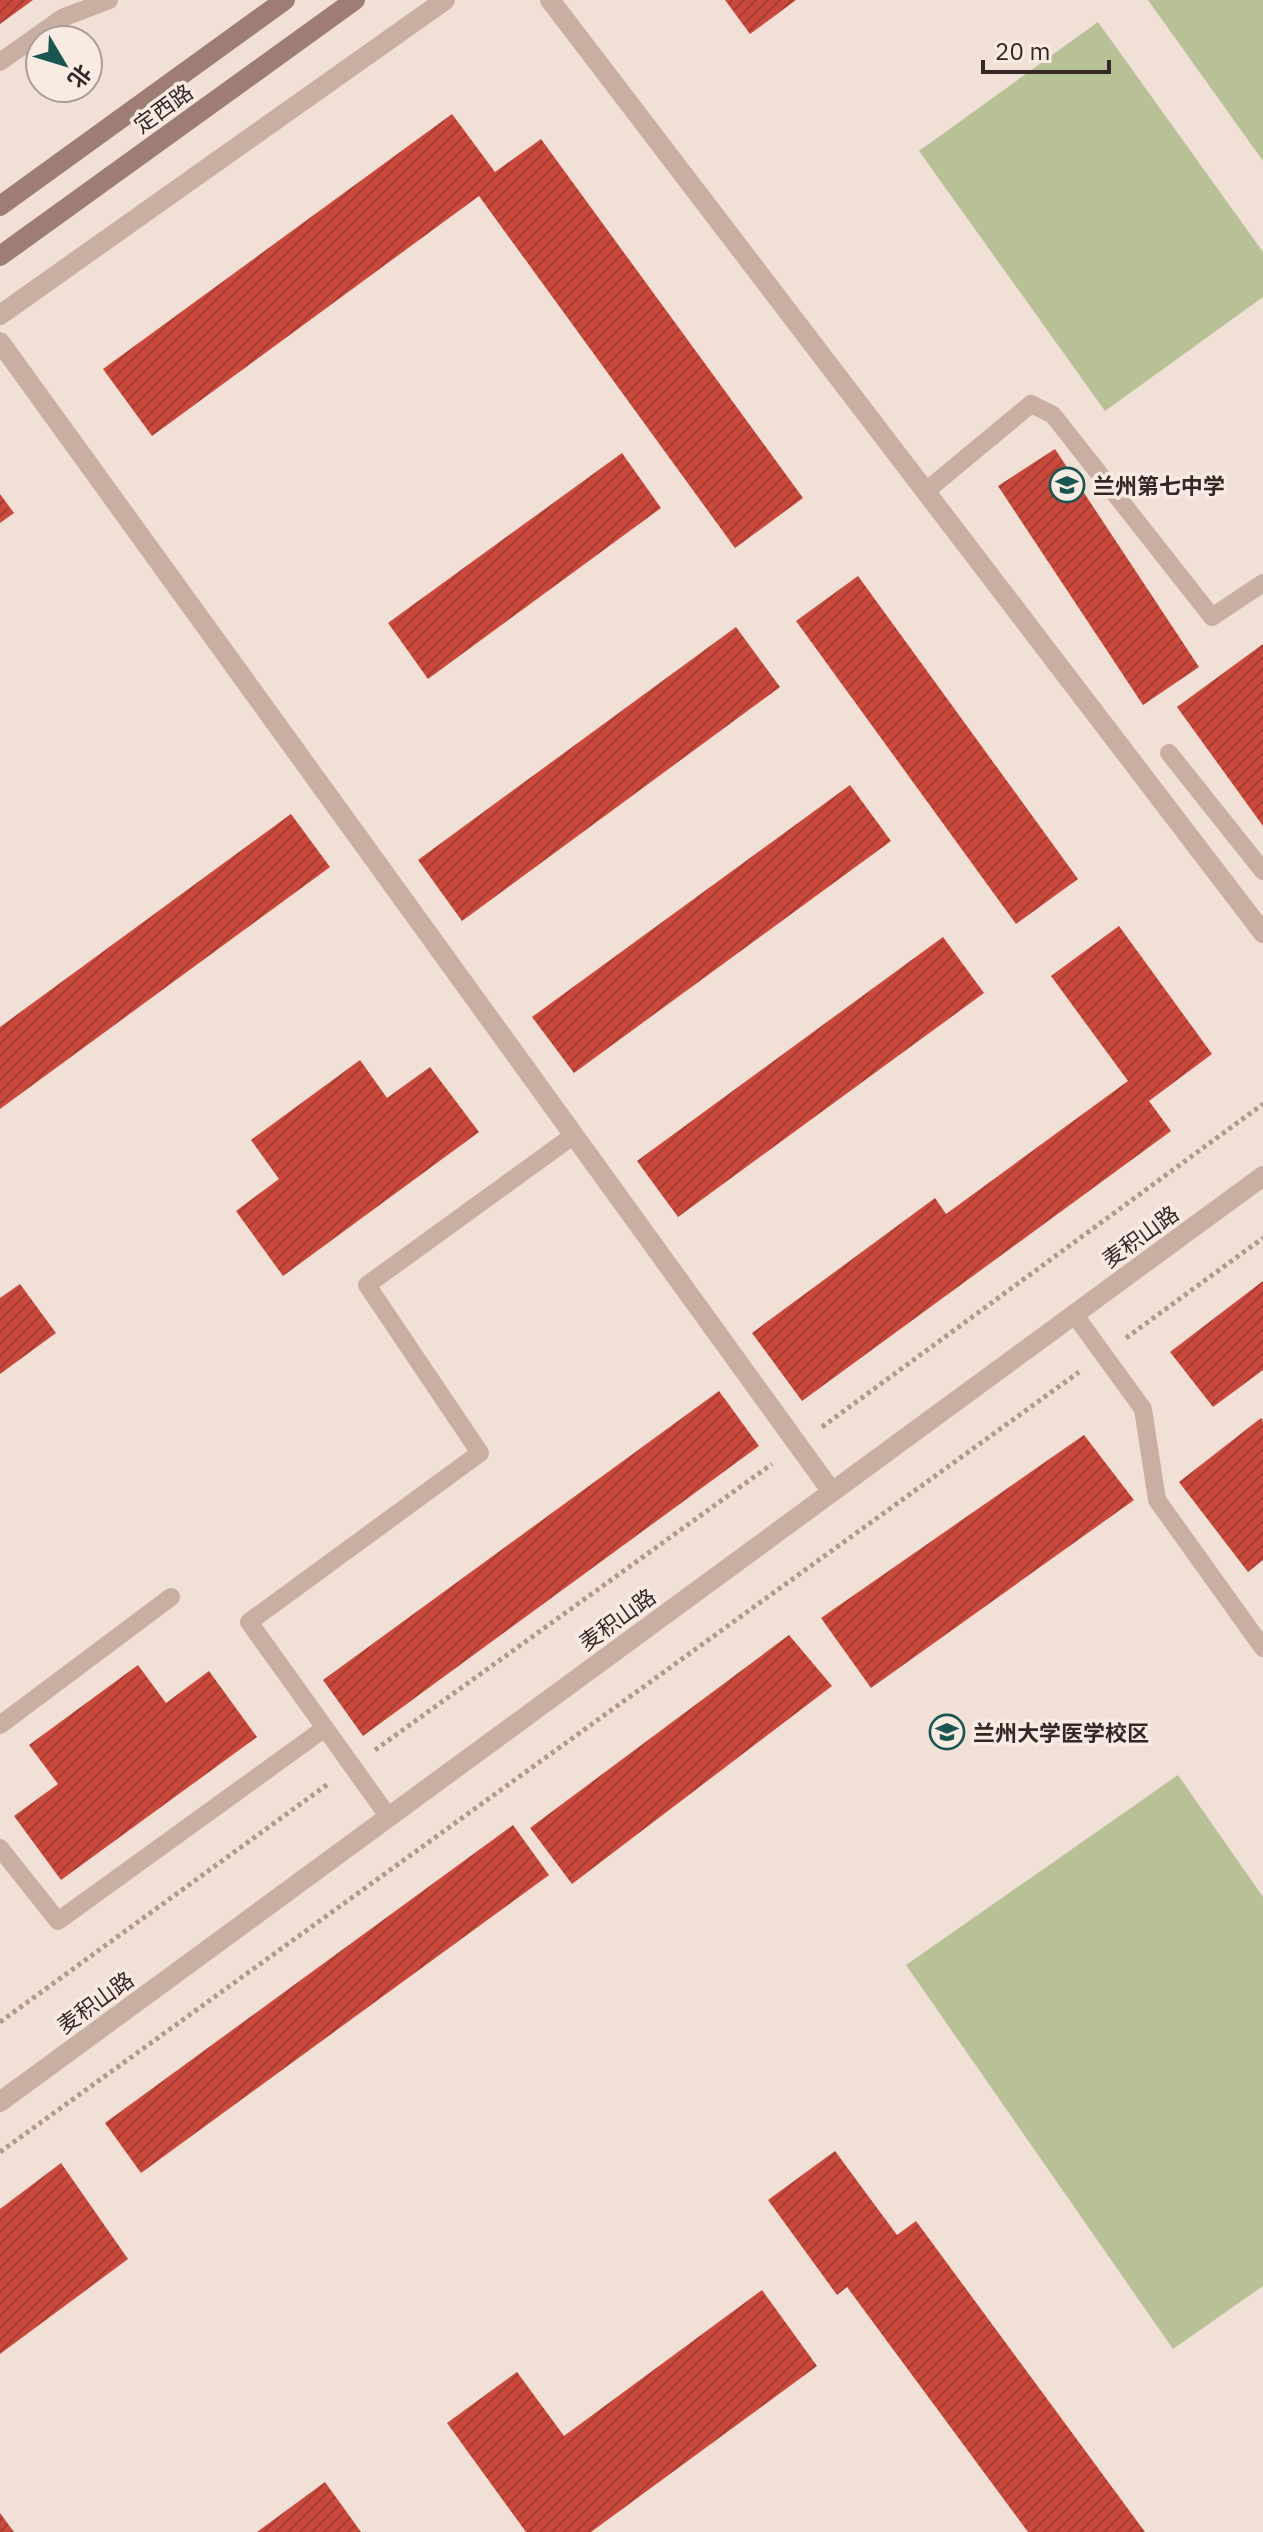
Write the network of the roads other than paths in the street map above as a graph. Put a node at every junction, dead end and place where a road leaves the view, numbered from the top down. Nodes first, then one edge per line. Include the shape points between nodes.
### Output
1 (109, 0) edge
2 (285, 0) edge
3 (355, 0) edge
4 (445, 0) edge
5 (550, 0) edge
6 (0, 62) edge
7 (0, 206) edge
8 (0, 256) edge
9 (0, 315) edge
10 (0, 342) edge
11 (926, 491) junction
12 (1263, 583) edge
13 (1169, 753) dead end
14 (1263, 871) edge
15 (1263, 933) edge
16 (574, 1135) junction
17 (1263, 1176) edge
18 (1074, 1314) junction
19 (832, 1492) junction
20 (171, 1597) dead end
21 (1263, 1648) edge
22 (0, 1725) edge
23 (325, 1728) junction
24 (388, 1816) junction
25 (0, 1848) edge
26 (0, 2102) edge

1 - 6 lane via 62,18
2 - 7 main road, 定西路
3 - 8 main road, 定西路
4 - 9 street
5 - 11 street
10 - 16 street
11 - 12 lane via 1031,404 1053,415 1212,617
11 - 15 street
13 - 14 lane
16 - 19 street
16 - 23 lane via 367,1285 480,1453 249,1622
17 - 18 street, 麦积山路
18 - 19 street, 麦积山路
18 - 21 lane via 1143,1409 1157,1500
19 - 24 street, 麦积山路
20 - 22 lane
23 - 24 lane
23 - 25 lane via 58,1921
24 - 26 street, 麦积山路

